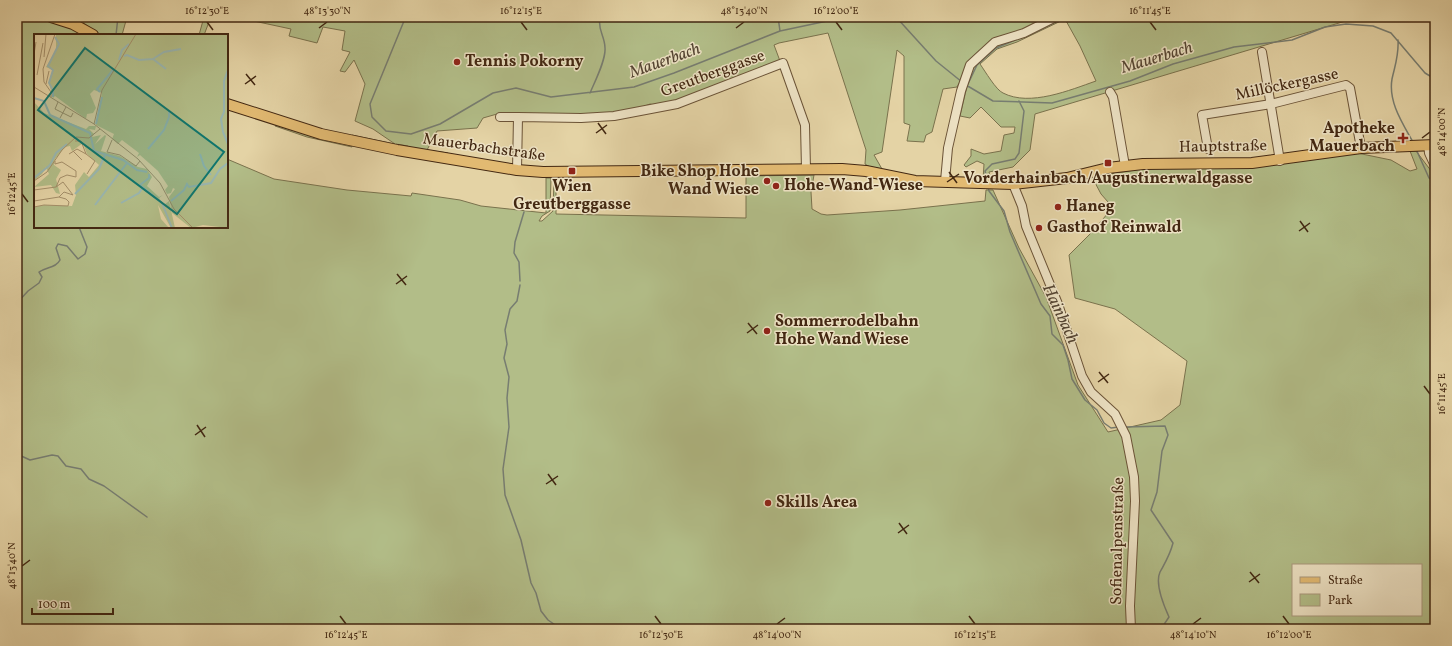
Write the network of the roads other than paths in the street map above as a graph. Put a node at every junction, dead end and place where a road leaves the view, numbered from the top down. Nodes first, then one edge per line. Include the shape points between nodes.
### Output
1 (51, 17) edge
2 (1056, 17) edge
3 (91, 34) edge
4 (1262, 52) dead end
5 (1110, 92) dead end
6 (228, 104) edge
7 (1271, 104) junction
8 (500, 117) dead end
9 (518, 117) junction
10 (1428, 145) edge
11 (1361, 148) junction
12 (1208, 150) dead end
13 (1280, 160) junction
14 (1125, 166) junction
15 (1435, 166) edge
16 (806, 169) junction
17 (516, 170) junction
18 (945, 181) junction
19 (1013, 184) junction
20 (1131, 629) edge

1 - 3 main road
2 - 18 street via 1024,33 995,42 977,57 965,75 948,148
4 - 7 street
5 - 14 street
6 - 17 main road, Mauerbachstraße via 321,134
7 - 11 street, Millöckergasse via 1349,86
7 - 12 street, Millöckergasse via 1202,116
7 - 13 street
8 - 9 street, Greutberggasse
9 - 16 street, Greutberggasse via 614,116 677,104 783,63 805,125
9 - 17 street
10 - 11 main road, Hauptstraße
10 - 15 street
11 - 13 main road, Hauptstraße
13 - 14 main road, Hauptstraße
14 - 19 main road, Hauptstraße via 1067,178
16 - 17 main road, Mauerbachstraße via 543,172
16 - 18 main road, Mauerbachstraße via 849,169 906,180
18 - 19 main road, Mauerbachstraße
19 - 20 street, Sofienalpenstraße via 1082,376 1091,392 1112,410 1124,430 1135,489

